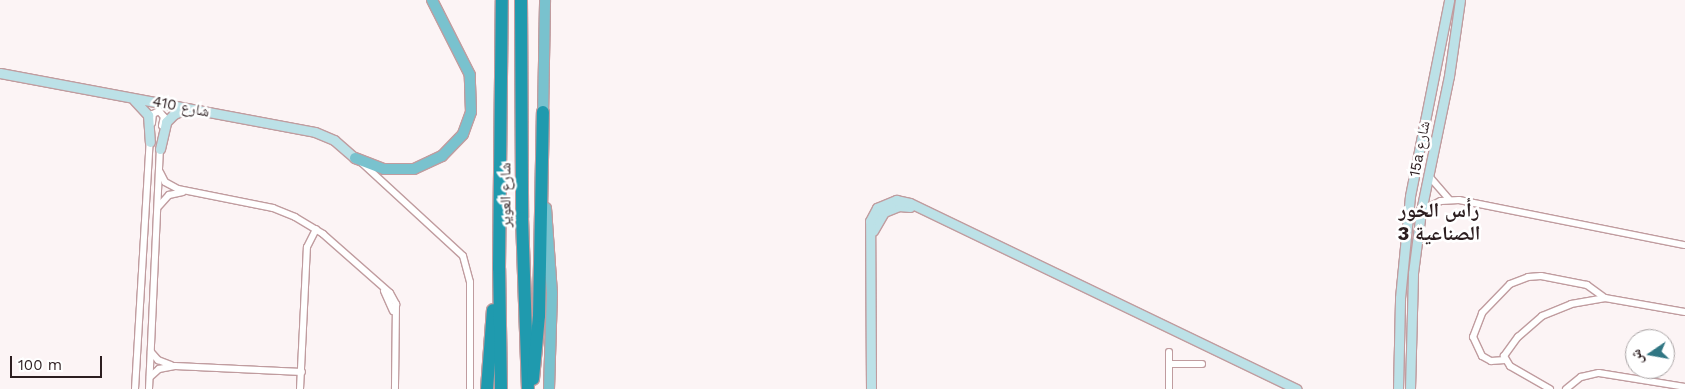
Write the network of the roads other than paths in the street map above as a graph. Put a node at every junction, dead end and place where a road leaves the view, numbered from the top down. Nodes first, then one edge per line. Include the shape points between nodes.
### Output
1 (432, 0) edge
2 (501, 0) edge
3 (521, 0) edge
4 (545, 0) edge
5 (1449, 0) edge
6 (1460, 0) edge
7 (0, 73) edge
8 (129, 97) junction
9 (188, 108) junction
10 (543, 112) junction
11 (150, 142) junction
12 (160, 149) junction
13 (355, 158) junction
14 (159, 168) junction
15 (1428, 175) junction
16 (187, 192) junction
17 (1410, 196) junction
18 (1449, 199) junction
19 (158, 207) junction
20 (1421, 211) junction
21 (316, 229) junction
22 (1685, 245) edge
23 (499, 268) junction
24 (1413, 273) junction
25 (1605, 298) junction
26 (1684, 312) edge
27 (151, 350) junction
28 (1169, 352) dead end
29 (1505, 360) junction
30 (1169, 364) junction
31 (1202, 364) dead end
32 (175, 366) junction
33 (302, 372) junction
34 (150, 378) junction
35 (1644, 380) junction
36 (1685, 387) edge
37 (135, 389) edge
38 (149, 389) edge
39 (300, 389) edge
40 (395, 389) edge
41 (470, 389) edge
42 (487, 389) edge
43 (501, 389) edge
44 (528, 389) edge
45 (532, 389) edge
46 (549, 389) edge
47 (870, 389) edge
48 (1169, 389) edge
49 (1297, 389) edge
50 (1398, 389) edge
51 (1410, 389) edge
52 (1550, 389) edge
53 (1566, 389) edge
54 (1641, 389) edge

1 - 13 main road via 470,75 471,112 463,134 442,156 414,169 384,169
2 - 23 highway, شارع العوير
3 - 44 highway, شارع العوير via 522,218
4 - 10 main road
5 - 17 street, 15a شارع
6 - 15 street, 15a شارع
7 - 8 street, شارع 410
8 - 9 street, شارع 410
8 - 11 street via 146,111
9 - 12 street via 169,119
9 - 13 street, شارع 410 via 315,132 334,140
10 - 45 highway via 539,316
10 - 46 main road via 552,293
11 - 12 street via 153,114 160,111 164,117
11 - 37 street
12 - 14 street
13 - 41 street via 462,256 470,282
14 - 16 street via 169,185
14 - 19 street
15 - 18 street
15 - 20 street, 15a شارع
16 - 19 street via 169,195
16 - 21 street via 273,208
17 - 24 street via 1418,199
17 - 50 street, 15a شارع via 1400,298
18 - 20 street
18 - 22 street
19 - 27 street
20 - 24 street, 15a شارع
21 - 33 street via 307,247
21 - 40 street via 394,298
23 - 42 highway
23 - 43 highway, شارع العوير
24 - 51 street, 15a شارع
25 - 26 street
25 - 29 street via 1571,304 1542,316 1508,347
25 - 29 street via 1587,285 1541,276 1510,284 1482,313 1473,337 1482,356 1496,362
27 - 32 street via 158,360
27 - 34 street
28 - 30 street
29 - 52 street via 1513,369
30 - 31 street
30 - 48 street
32 - 33 street
32 - 34 street via 159,369
33 - 39 street
34 - 38 street
35 - 36 street
35 - 53 street via 1594,373
35 - 54 street
47 - 49 street via 870,221 883,204 904,200

